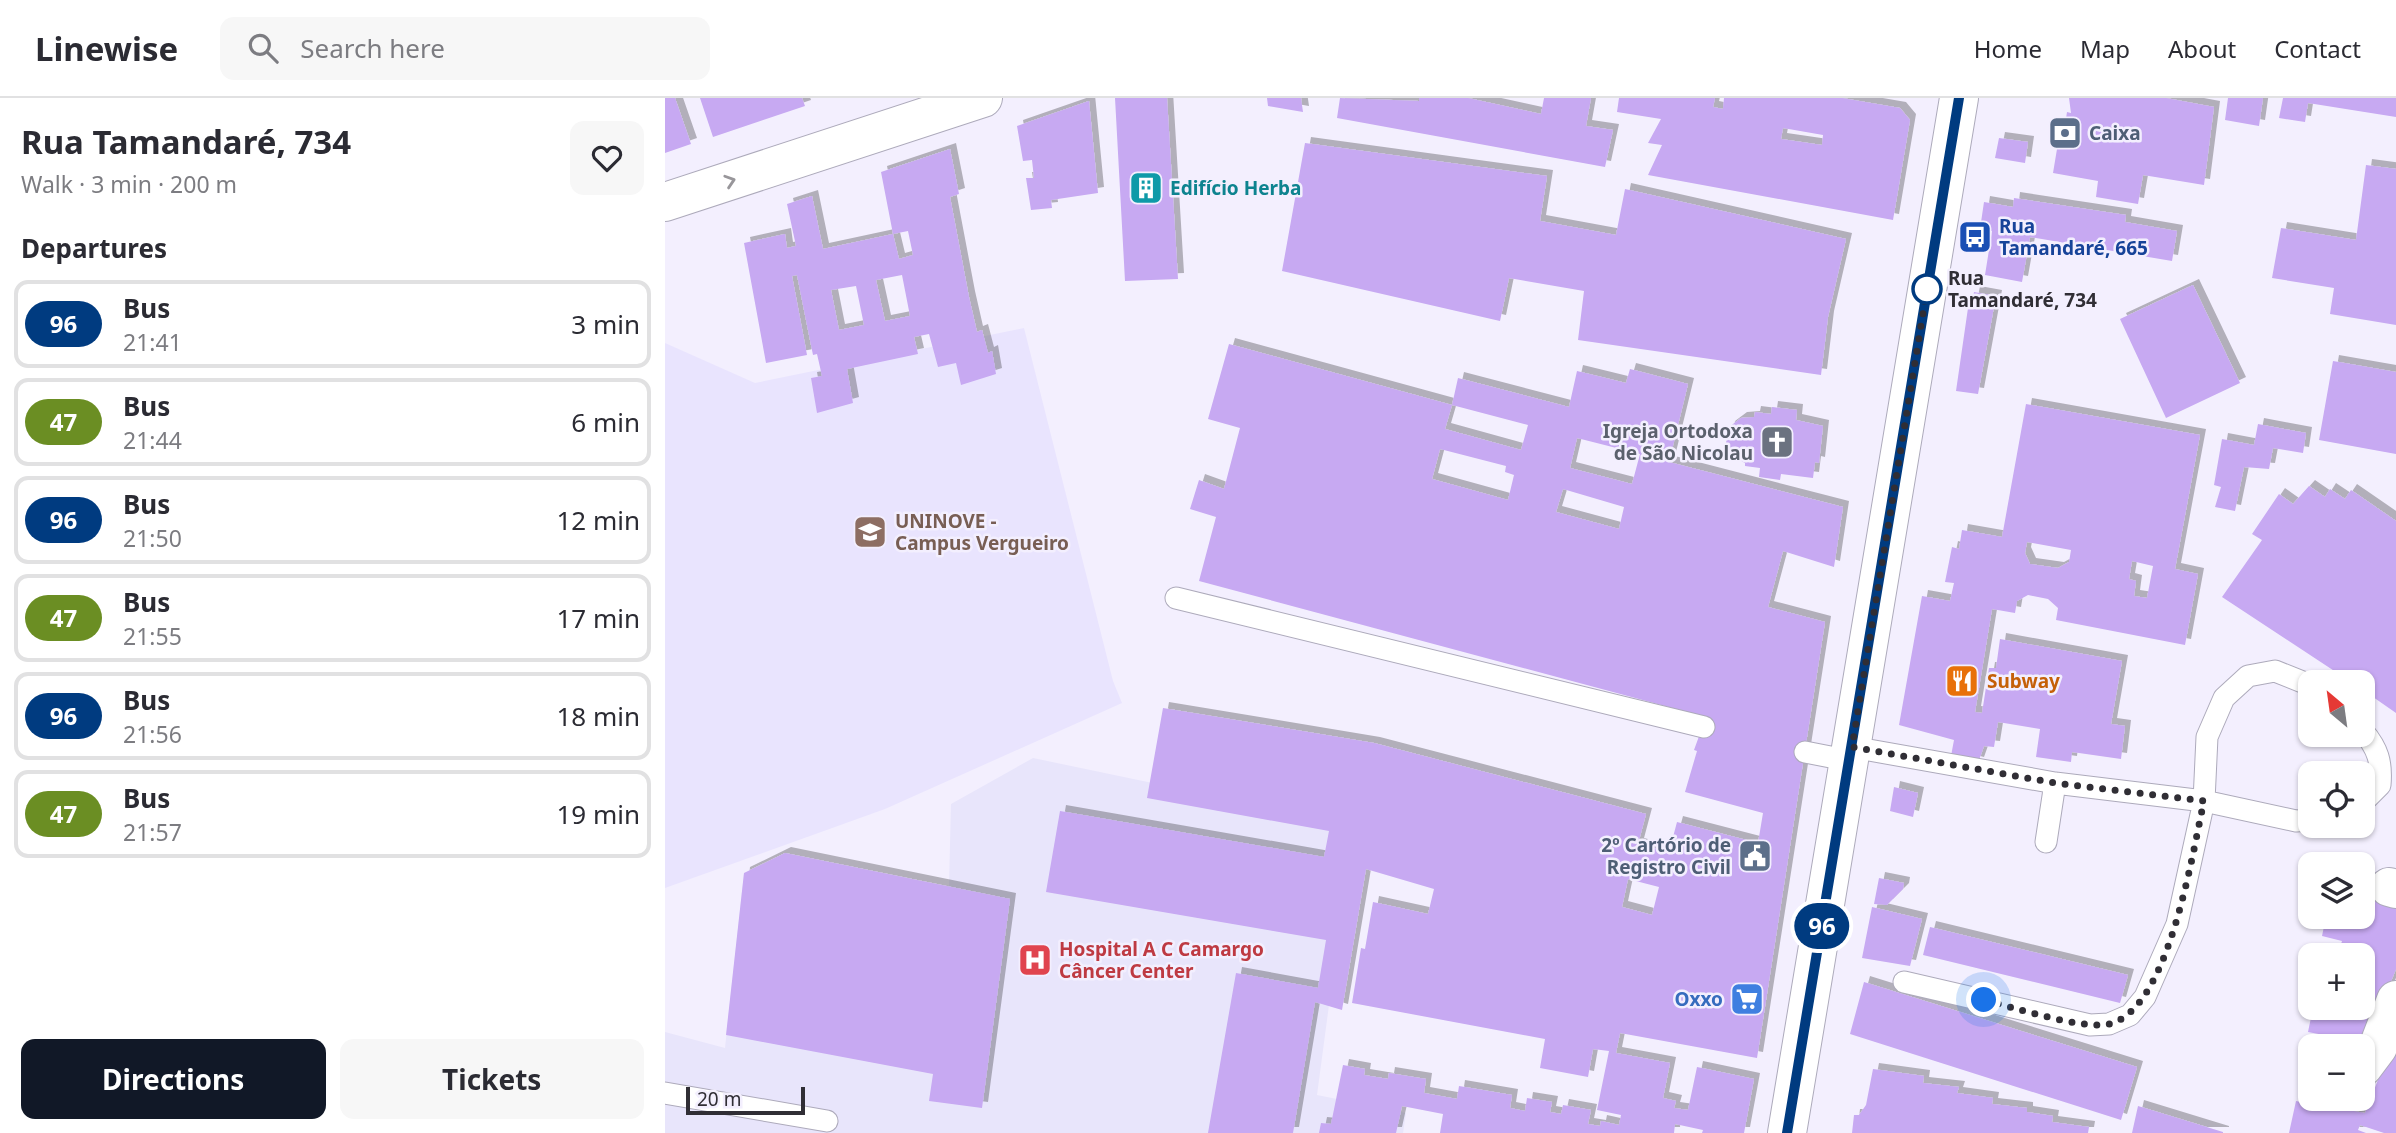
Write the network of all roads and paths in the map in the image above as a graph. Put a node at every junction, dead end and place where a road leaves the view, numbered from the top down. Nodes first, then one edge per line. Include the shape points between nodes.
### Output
1 (983, 98) edge
2 (1959, 98) edge
3 (665, 202) edge
4 (1176, 598) dead end
5 (2298, 680) edge
6 (1704, 727) dead end
7 (2375, 746) edge
8 (1805, 752) dead end
9 (1851, 754) junction
10 (2055, 783) junction
11 (2375, 790) edge
12 (2204, 801) junction
13 (2298, 821) edge
14 (2046, 842) dead end
15 (1904, 982) dead end
16 (2396, 1000) edge
17 (2375, 1051) edge
18 (665, 1093) edge
19 (827, 1121) dead end
20 (1787, 1133) edge

3 -> 1 street
2 - 9 street
4 - 6 lane
5 - 12 lane via 2275,671 2248,676 2224,698 2207,737
7 - 11 lane via 2381,766 2380,785
8 - 9 lane
9 - 10 lane
9 - 20 street
10 - 12 lane
10 - 14 lane
12 - 13 lane
12 - 15 lane via 2177,924 2145,997 2130,1015 2109,1024 2090,1025
16 - 17 street
18 - 19 lane

